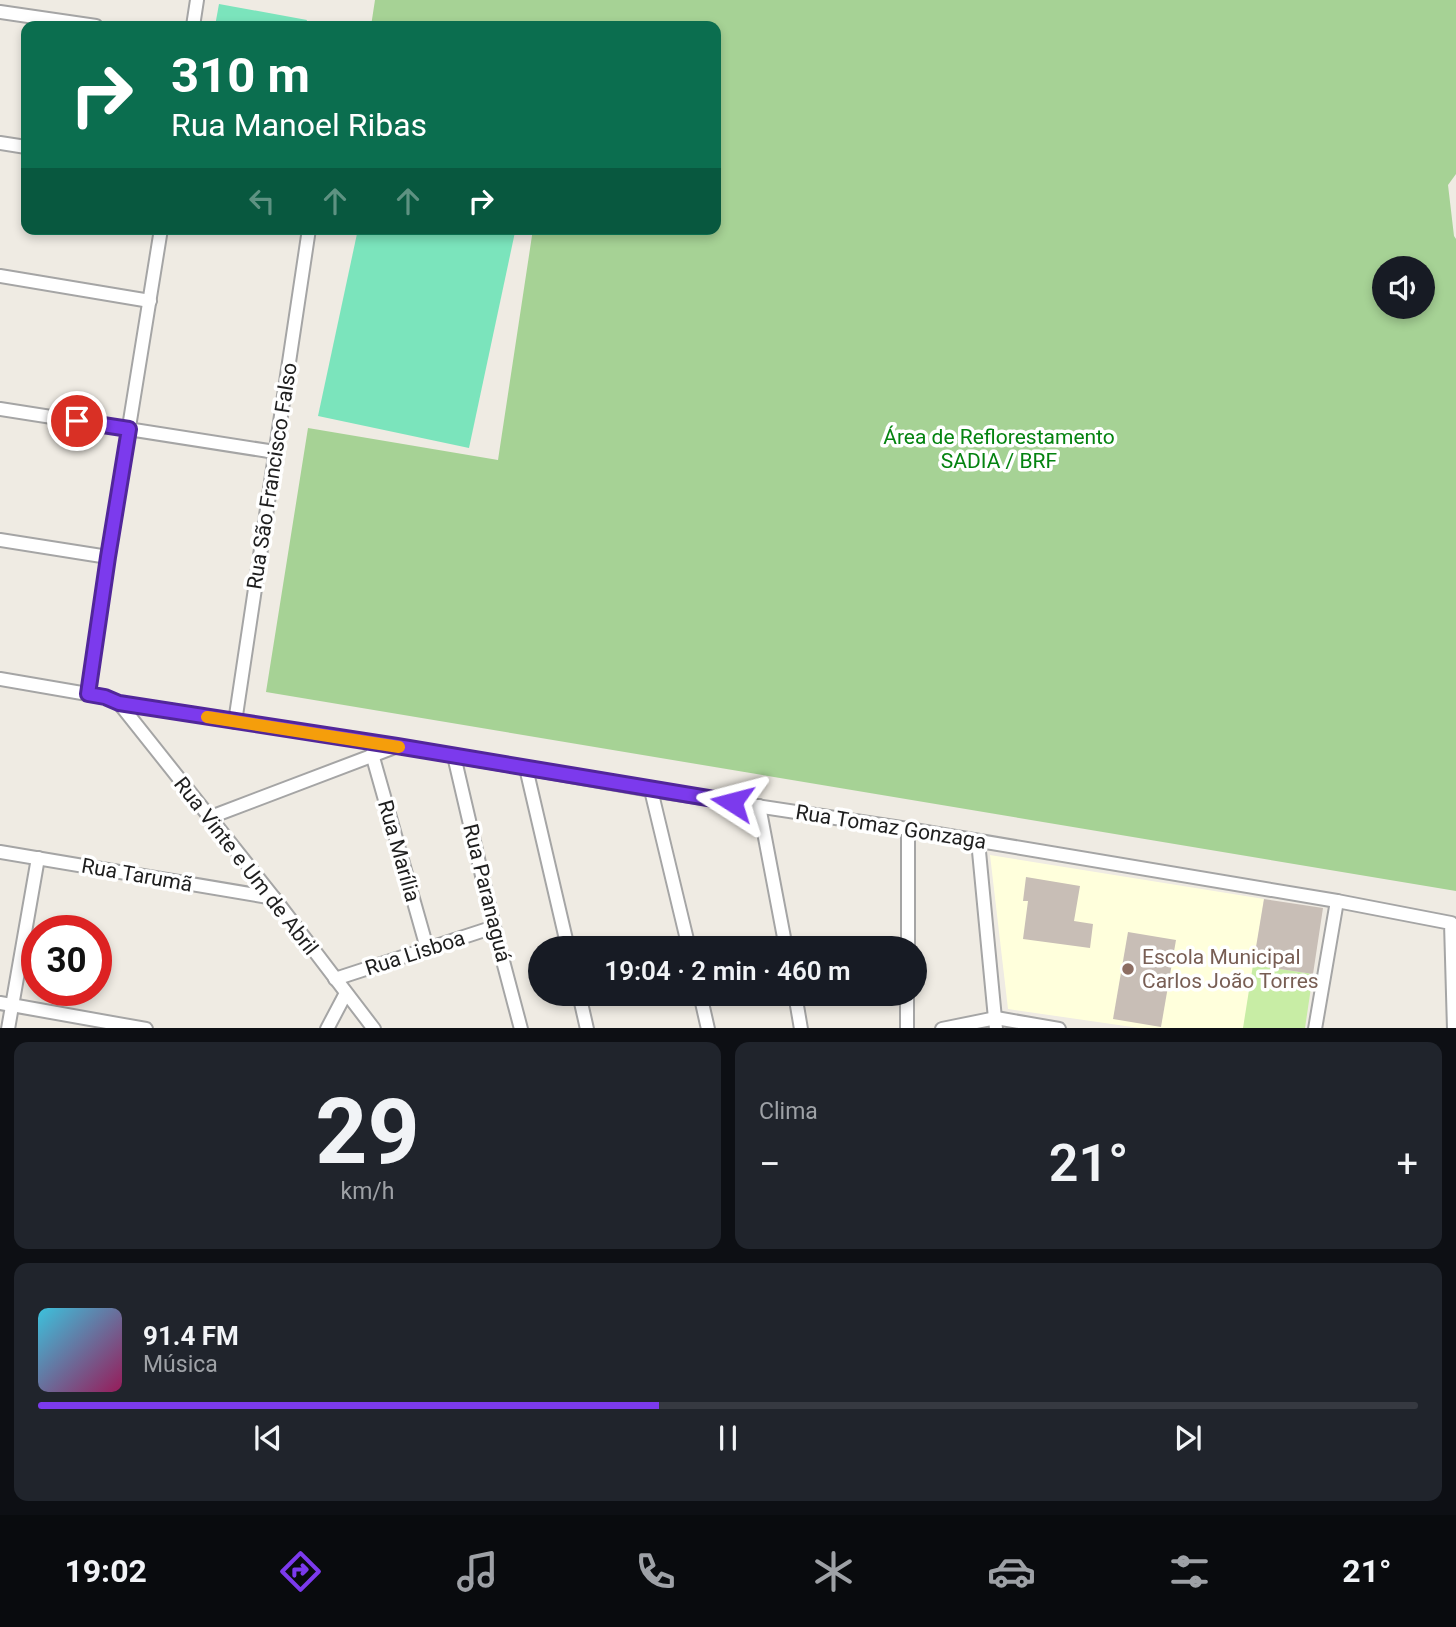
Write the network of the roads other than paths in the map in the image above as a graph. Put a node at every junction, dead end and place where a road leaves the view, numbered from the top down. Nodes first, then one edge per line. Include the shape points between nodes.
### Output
1 (197, 0) edge
2 (0, 12) edge
3 (62, 21) edge
4 (194, 21) edge
5 (0, 143) edge
6 (21, 146) edge
7 (160, 235) edge
8 (308, 235) edge
9 (0, 276) edge
10 (150, 301) junction
11 (0, 409) edge
12 (129, 429) junction
13 (275, 452) junction
14 (0, 540) edge
15 (108, 557) junction
16 (0, 679) edge
17 (88, 694) junction
18 (119, 703) junction
19 (235, 722) junction
20 (397, 746) junction
21 (372, 754) junction
22 (454, 757) junction
23 (526, 768) junction
24 (651, 789) junction
25 (759, 806) junction
26 (208, 818) junction
27 (908, 829) junction
28 (978, 841) junction
29 (0, 852) edge
30 (38, 858) junction
31 (274, 898) junction
32 (1337, 901) junction
33 (494, 927) junction
34 (565, 936) edge
35 (686, 936) edge
36 (784, 936) edge
37 (908, 936) edge
38 (427, 948) junction
39 (335, 979) junction
40 (346, 993) junction
41 (6, 1004) edge
42 (582, 1006) edge
43 (703, 1006) edge
44 (797, 1006) edge
45 (907, 1006) edge
46 (996, 1023) edge
47 (8, 1028) edge
48 (146, 1028) edge
49 (327, 1028) edge
50 (374, 1028) edge
51 (521, 1028) edge
52 (587, 1028) edge
53 (708, 1028) edge
54 (802, 1028) edge
55 (907, 1028) edge
56 (942, 1028) edge
57 (1059, 1028) edge
58 (1315, 1028) edge
59 (1454, 1028) edge

1 - 4 street
2 - 3 street
5 - 6 street
7 - 10 street
8 - 13 street, Rua São Francisco Falso
9 - 10 street
10 - 12 street
11 - 12 street
12 - 13 street
12 - 15 street
13 - 19 street, Rua São Francisco Falso
14 - 15 street
15 - 17 street
16 - 17 street, Rua Tomaz Gonzaga
17 - 18 street, Rua Tomaz Gonzaga
18 - 19 street, Rua Tomaz Gonzaga
18 - 26 street, Rua Vinte e Um de Abril
19 - 20 street, Rua Tomaz Gonzaga
20 - 21 street
20 - 22 street, Rua Tomaz Gonzaga
21 - 26 street
21 - 38 street, Rua Marília
22 - 23 street, Rua Tomaz Gonzaga
22 - 33 street, Rua Paranaguá
23 - 24 street, Rua Tomaz Gonzaga
23 - 34 street
24 - 25 street, Rua Tomaz Gonzaga
24 - 35 street
25 - 27 street, Rua Tomaz Gonzaga
25 - 36 street
26 - 31 street, Rua Vinte e Um de Abril
27 - 28 street, Rua Tomaz Gonzaga
27 - 37 street
28 - 32 street, Rua Tomaz Gonzaga
28 - 46 street
29 - 30 street, Rua Tarumã
30 - 31 street, Rua Tarumã
30 - 41 street
31 - 39 street, Rua Vinte e Um de Abril
32 - 58 street
32 - 59 street, Rua Tomaz Gonzaga via 1451,923
33 - 38 street, Rua Lisboa
33 - 51 street, Rua Paranaguá
38 - 39 street, Rua Lisboa
39 - 40 street, Rua Vinte e Um de Abril
40 - 49 street
40 - 50 street, Rua Vinte e Um de Abril
41 - 47 street
41 - 48 street
42 - 52 street
43 - 53 street
44 - 54 street
45 - 55 street
46 - 56 street
46 - 57 street

